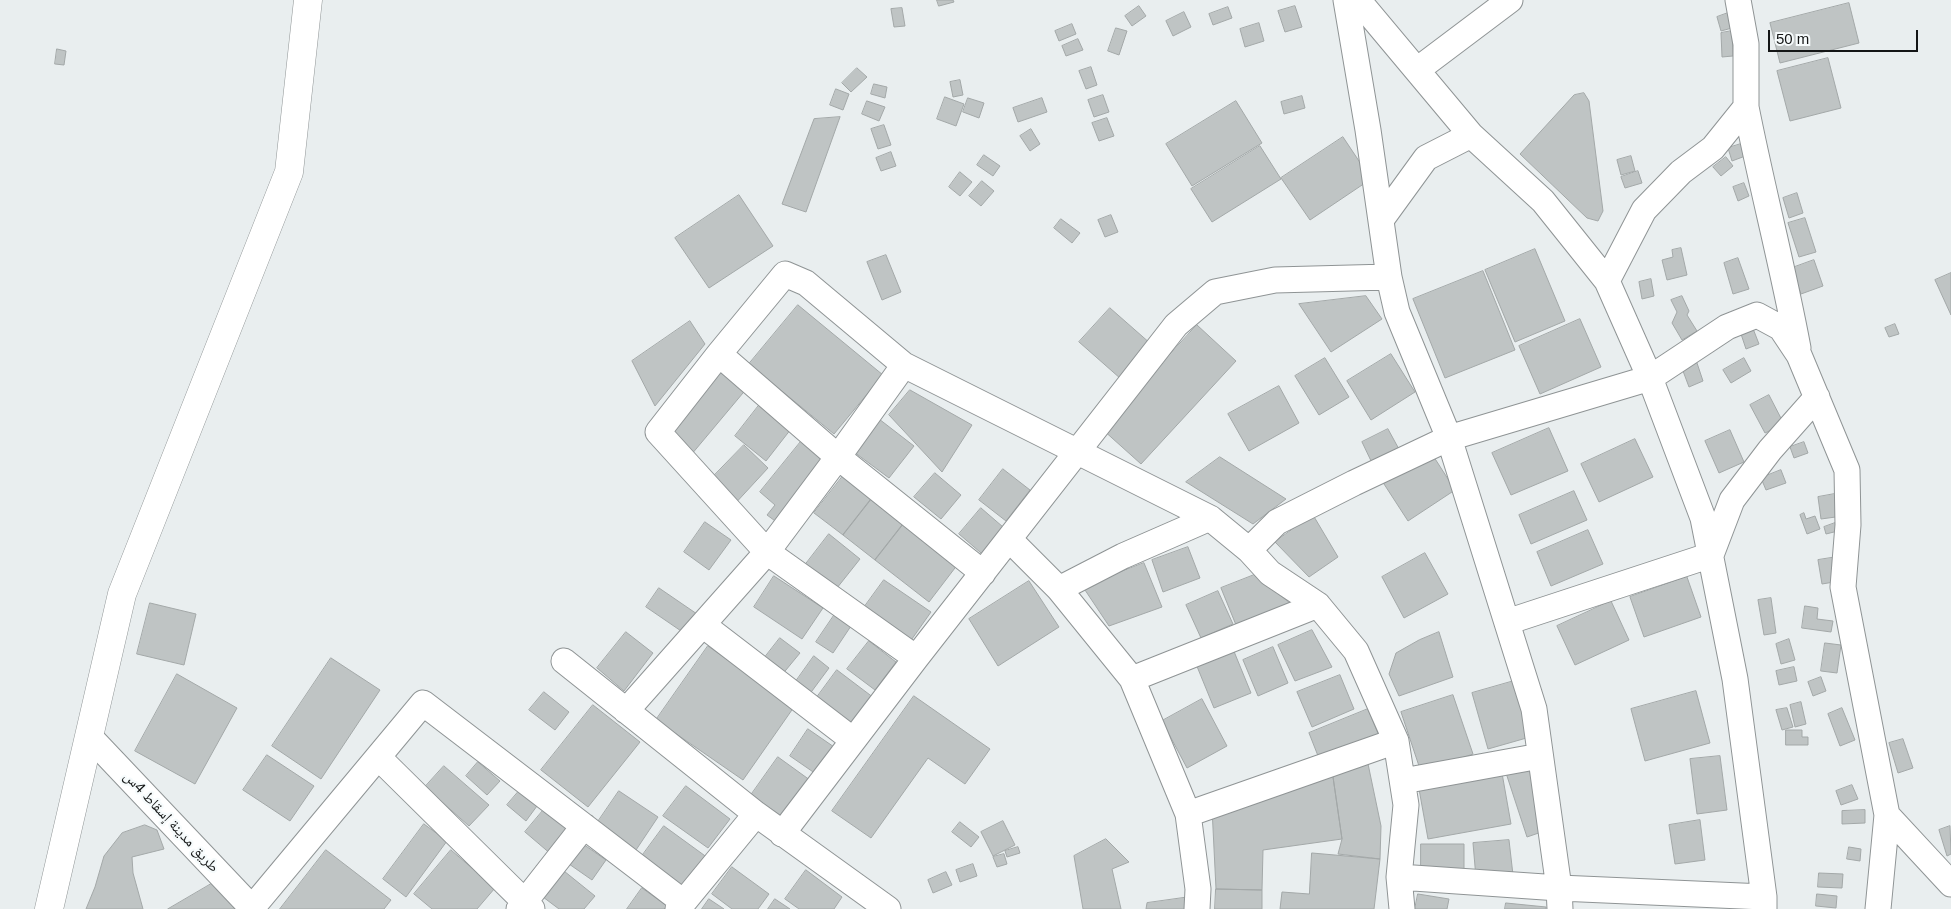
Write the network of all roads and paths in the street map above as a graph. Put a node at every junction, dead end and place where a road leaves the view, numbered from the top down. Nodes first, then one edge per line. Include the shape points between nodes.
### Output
1 (308, 0) edge
2 (1346, 0) edge
3 (1358, 0) edge
4 (1510, 0) edge
5 (1738, 0) edge
6 (1417, 70) junction
7 (1746, 107) junction
8 (1471, 135) junction
9 (1382, 220) junction
10 (1389, 277) junction
11 (1607, 281) junction
12 (719, 354) junction
13 (1799, 355) junction
14 (904, 365) junction
15 (1650, 378) junction
16 (1816, 397) junction
17 (1449, 438) junction
18 (1077, 452) junction
19 (838, 457) junction
20 (1210, 518) junction
21 (1009, 539) junction
22 (1249, 550) junction
23 (766, 552) junction
24 (1711, 555) junction
25 (983, 573) junction
26 (1059, 588) junction
27 (1318, 605) junction
28 (1507, 622) junction
29 (703, 625) junction
30 (916, 658) junction
31 (564, 661) dead end
32 (1132, 679) junction
33 (626, 711) junction
34 (89, 736) junction
35 (854, 740) junction
36 (1396, 741) junction
37 (1540, 756) junction
38 (378, 757) junction
39 (1403, 780) junction
40 (756, 814) junction
41 (1188, 814) junction
42 (1887, 815) junction
43 (584, 826) junction
44 (782, 834) junction
45 (1399, 877) junction
46 (1951, 884) edge
47 (1559, 899) edge
48 (856, 900) edge
49 (1764, 903) edge
50 (680, 906) edge
51 (525, 907) edge
52 (48, 909) edge
53 (253, 909) edge
54 (888, 909) edge
55 (1197, 909) edge
56 (1402, 909) edge
57 (1878, 909) edge

1 - 34 main road via 289,172 122,594
2 - 9 street
3 - 6 street
4 - 6 street
5 - 7 street via 1746,44
6 - 8 street
7 - 11 street via 1714,148 1681,172 1644,210
7 - 13 street
8 - 9 street via 1426,158
8 - 11 street via 1544,201
9 - 10 street
10 - 17 street via 1397,312
10 - 18 street via 1275,280 1215,292 1176,325
11 - 15 street
12 - 14 street via 785,274 806,283
12 - 19 street
12 - 23 street via 658,432
13 - 15 street via 1781,328 1757,315 1727,327
13 - 16 street
14 - 18 street
14 - 19 street
15 - 17 street
15 - 24 street via 1703,518
16 - 24 street via 1732,500
16 - 42 street via 1847,470 1848,525 1843,587
17 - 22 street via 1277,522
17 - 28 street
18 - 20 street
18 - 21 street
19 - 23 street
19 - 25 street
20 - 22 street
20 - 26 street
21 - 25 street
21 - 26 street
22 - 27 street via 1270,573
23 - 29 street
23 - 30 street
24 - 28 street
24 - 49 street via 1735,679
25 - 30 street
26 - 32 street
27 - 32 street
27 - 36 street via 1356,651
28 - 37 street via 1534,709
29 - 33 street
29 - 35 street
30 - 35 street
31 - 33 street
32 - 41 street
33 - 40 street
34 - 52 main road
34 - 53 street, طريق مدينة إسقاط 4س
35 - 44 street
36 - 39 street
36 - 41 street
37 - 39 street
37 - 47 street
38 - 43 street via 423,703
38 - 51 street
38 - 53 street
39 - 45 street via 1406,805
40 - 44 street
40 - 50 street
41 - 55 street via 1198,889
42 - 46 street
42 - 57 street
43 - 50 street
43 - 51 street
44 - 48 street
45 - 47 street
45 - 56 street
47 - 49 street
48 - 54 street

